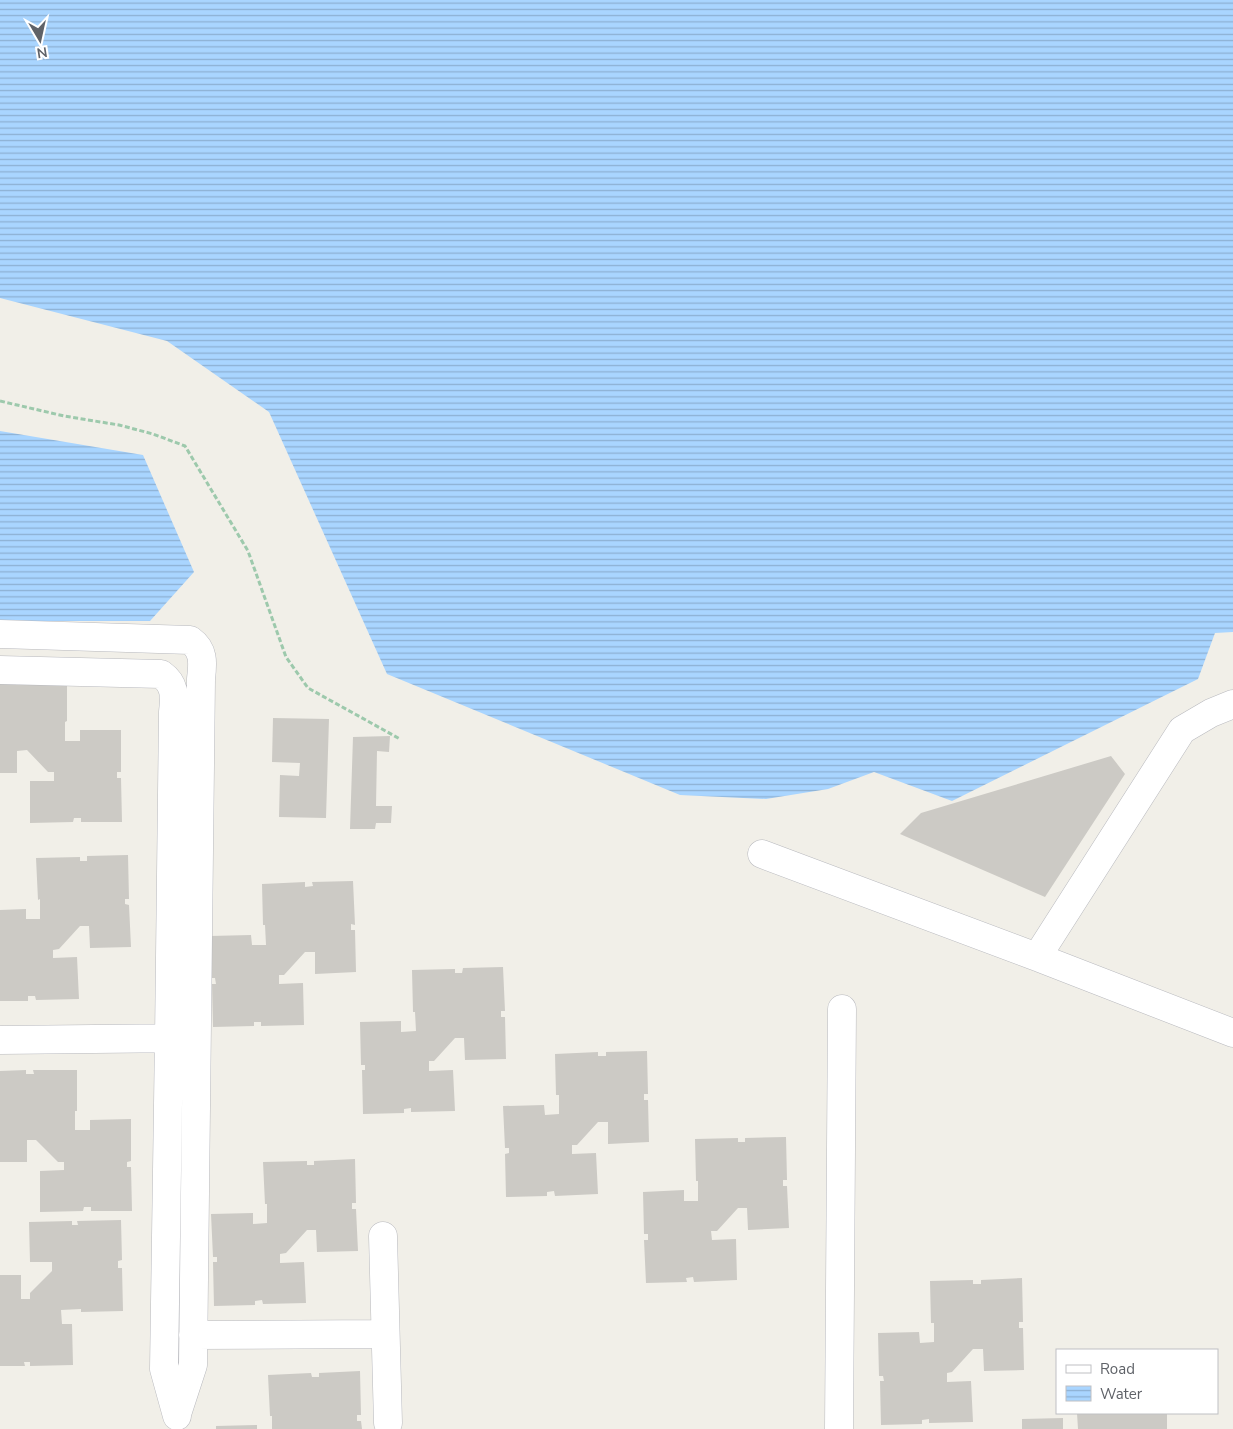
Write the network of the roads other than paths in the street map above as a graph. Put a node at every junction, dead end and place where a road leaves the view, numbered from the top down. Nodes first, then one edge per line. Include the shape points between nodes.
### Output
1 (0, 634) edge
2 (0, 670) edge
3 (1233, 704) edge
4 (762, 854) dead end
5 (1037, 957) junction
6 (842, 1009) dead end
7 (1233, 1033) edge
8 (183, 1038) junction
9 (0, 1040) edge
10 (383, 1236) dead end
11 (386, 1334) junction
12 (192, 1335) junction
13 (177, 1422) edge
14 (388, 1423) dead end
15 (839, 1429) edge

1 - 8 street via 190,640 198,646 203,664 199,950
2 - 8 street via 161,674 169,680 175,698 172,712
3 - 5 street via 1211,712 1182,730
4 - 5 street
5 - 7 street
6 - 15 street
8 - 9 street
8 - 12 street
8 - 13 street via 164,1369
10 - 11 street
11 - 12 street
11 - 14 street
12 - 13 street via 193,1364

